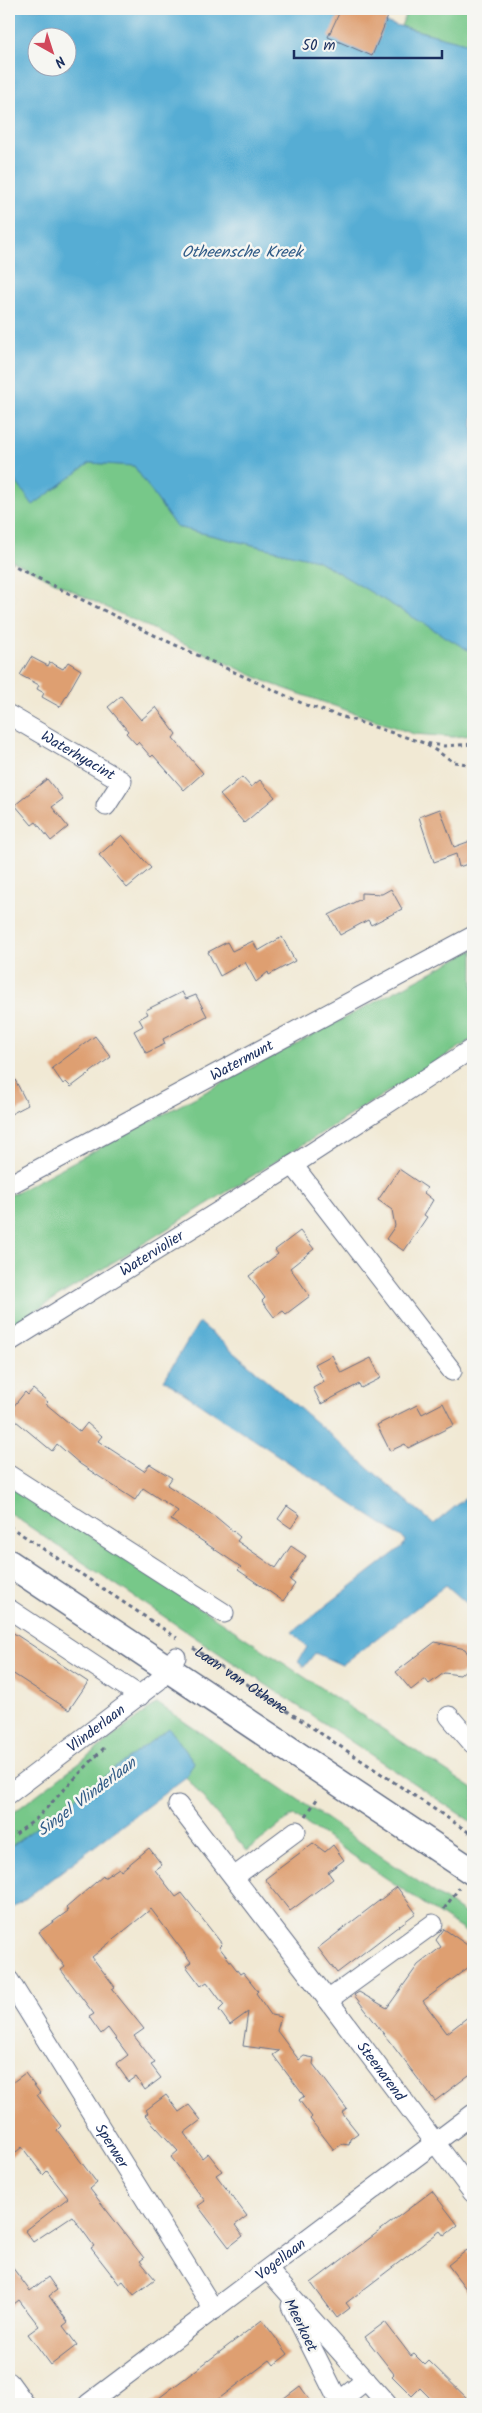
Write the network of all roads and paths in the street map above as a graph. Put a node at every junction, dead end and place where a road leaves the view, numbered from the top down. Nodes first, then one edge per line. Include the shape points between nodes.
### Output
1 (9, 564) edge
2 (9, 715) edge
3 (424, 743) junction
4 (473, 744) edge
5 (473, 765) edge
6 (106, 806) dead end
7 (473, 936) edge
8 (473, 1048) edge
9 (293, 1165) junction
10 (9, 1185) edge
11 (9, 1342) edge
12 (452, 1371) dead end
13 (9, 1475) edge
14 (9, 1526) edge
15 (9, 1545) edge
16 (9, 1563) edge
17 (9, 1608) edge
18 (224, 1613) dead end
19 (180, 1653) junction
20 (140, 1696) junction
21 (448, 1716) dead end
22 (110, 1742) dead end
23 (473, 1744) edge
24 (324, 1789) dead end
25 (9, 1794) edge
26 (178, 1805) dead end
27 (296, 1831) joint
28 (473, 1835) edge
29 (9, 1839) edge
30 (473, 1851) edge
31 (234, 1877) junction
32 (468, 1877) edge
33 (433, 1924) joint
34 (9, 1980) edge
35 (328, 2000) junction
36 (473, 2114) edge
37 (435, 2142) junction
38 (473, 2193) edge
39 (268, 2270) junction
40 (281, 2284) junction
41 (214, 2310) junction
42 (339, 2350) junction
43 (321, 2366) junction
44 (366, 2380) junction
45 (9, 2382) edge
46 (25, 2404) edge
47 (88, 2404) edge
48 (387, 2404) edge

1 - 3 path via 306,705
2 - 6 street, Waterhyacint via 122,781
3 - 4 path via 444,746
3 - 5 path via 454,762
7 - 10 street, Watermunt
8 - 9 street, Waterviolier
9 - 11 street, Waterviolier
9 - 12 street
13 - 18 street
14 - 19 path, Laan van Othene
15 - 19 street, Laan van Othene
16 - 19 street, Laan van Othene
17 - 20 street
19 - 20 street, Vlinderlaan via 158,1681
19 - 28 path, Laan van Othene
19 - 30 street, Laan van Othene
19 - 32 street, Laan van Othene
20 - 25 street, Vlinderlaan
21 - 23 street
22 - 29 path via 36,1819
24 - 27 path
26 - 31 street, Steenarend
27 - 31 street
31 - 35 street, Steenarend
32 - 33 path
33 - 35 street
34 - 41 street, Sperwer
35 - 37 street, Steenarend
36 - 37 street, Vogellaan
37 - 38 street, Steenarend
37 - 39 street, Vogellaan
39 - 40 street, Meerkoet
39 - 41 street, Vogellaan
40 - 42 street, Meerkoet
40 - 43 street, Meerkoet
41 - 47 street, Vogellaan
42 - 43 street, Meerkoet
42 - 44 street, Meerkoet
43 - 44 street, Meerkoet via 336,2396 342,2399
44 - 48 street, Meerkoet
45 - 46 street

